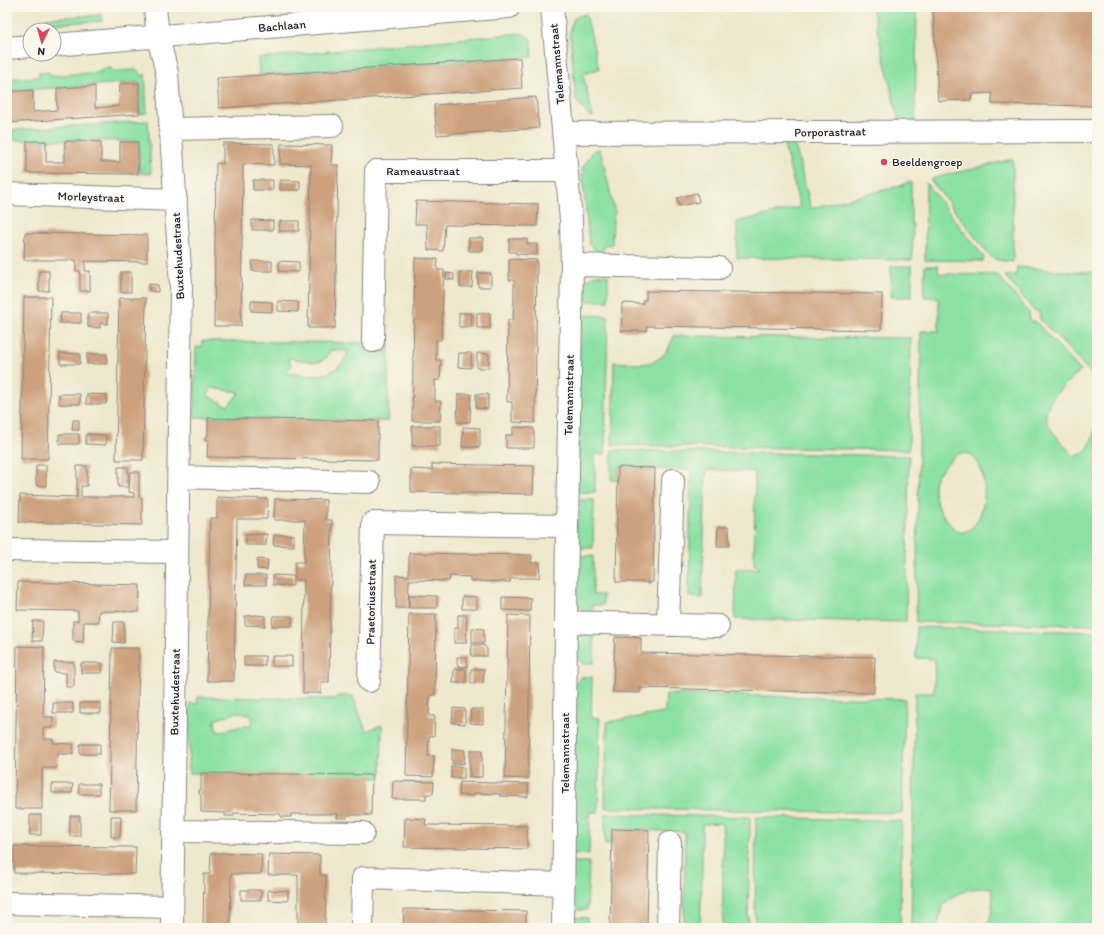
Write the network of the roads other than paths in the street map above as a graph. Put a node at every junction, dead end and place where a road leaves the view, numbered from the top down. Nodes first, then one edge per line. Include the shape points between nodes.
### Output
1 (155, 7) edge
2 (509, 7) edge
3 (552, 7) edge
4 (158, 37) junction
5 (62, 43) edge
6 (22, 47) edge
7 (7, 48) edge
8 (332, 126) dead end
9 (170, 129) junction
10 (1097, 131) edge
11 (564, 134) junction
12 (567, 171) junction
13 (7, 194) edge
14 (176, 200) junction
15 (572, 265) junction
16 (719, 268) dead end
17 (373, 340) dead end
18 (178, 477) junction
19 (673, 480) dead end
20 (369, 482) dead end
21 (567, 526) junction
22 (7, 550) edge
23 (177, 552) junction
24 (566, 622) junction
25 (668, 625) junction
26 (718, 626) dead end
27 (369, 681) dead end
28 (173, 831) junction
29 (363, 833) dead end
30 (670, 844) dead end
31 (564, 884) junction
32 (7, 903) edge
33 (172, 917) edge
34 (362, 928) edge
35 (563, 928) edge
36 (668, 928) edge

1 - 4 street, Buxtehudestraat
2 - 4 street, Bachlaan
3 - 11 street, Telemannstraat
4 - 5 street, Bachlaan
4 - 9 street, Buxtehudestraat via 166,72
6 - 7 street
8 - 9 street
9 - 14 street, Buxtehudestraat
10 - 11 street, Porporastraat
11 - 12 street, Telemannstraat
12 - 15 street, Telemannstraat
12 - 17 street, Rameaustraat via 376,171
13 - 14 street, Morleystraat
14 - 18 street, Buxtehudestraat via 181,285
15 - 16 street
15 - 21 street, Telemannstraat
18 - 20 street
18 - 23 street, Buxtehudestraat
19 - 25 street
21 - 24 street, Telemannstraat
21 - 27 street, Praetoriusstraat via 373,522
22 - 23 street
23 - 28 street, Buxtehudestraat
24 - 25 street
24 - 31 street, Telemannstraat
25 - 26 street
28 - 29 street
28 - 33 street, Buxtehudestraat
30 - 36 street
31 - 34 street via 363,878
31 - 35 street, Telemannstraat
32 - 33 street, Buxtehudestraat

